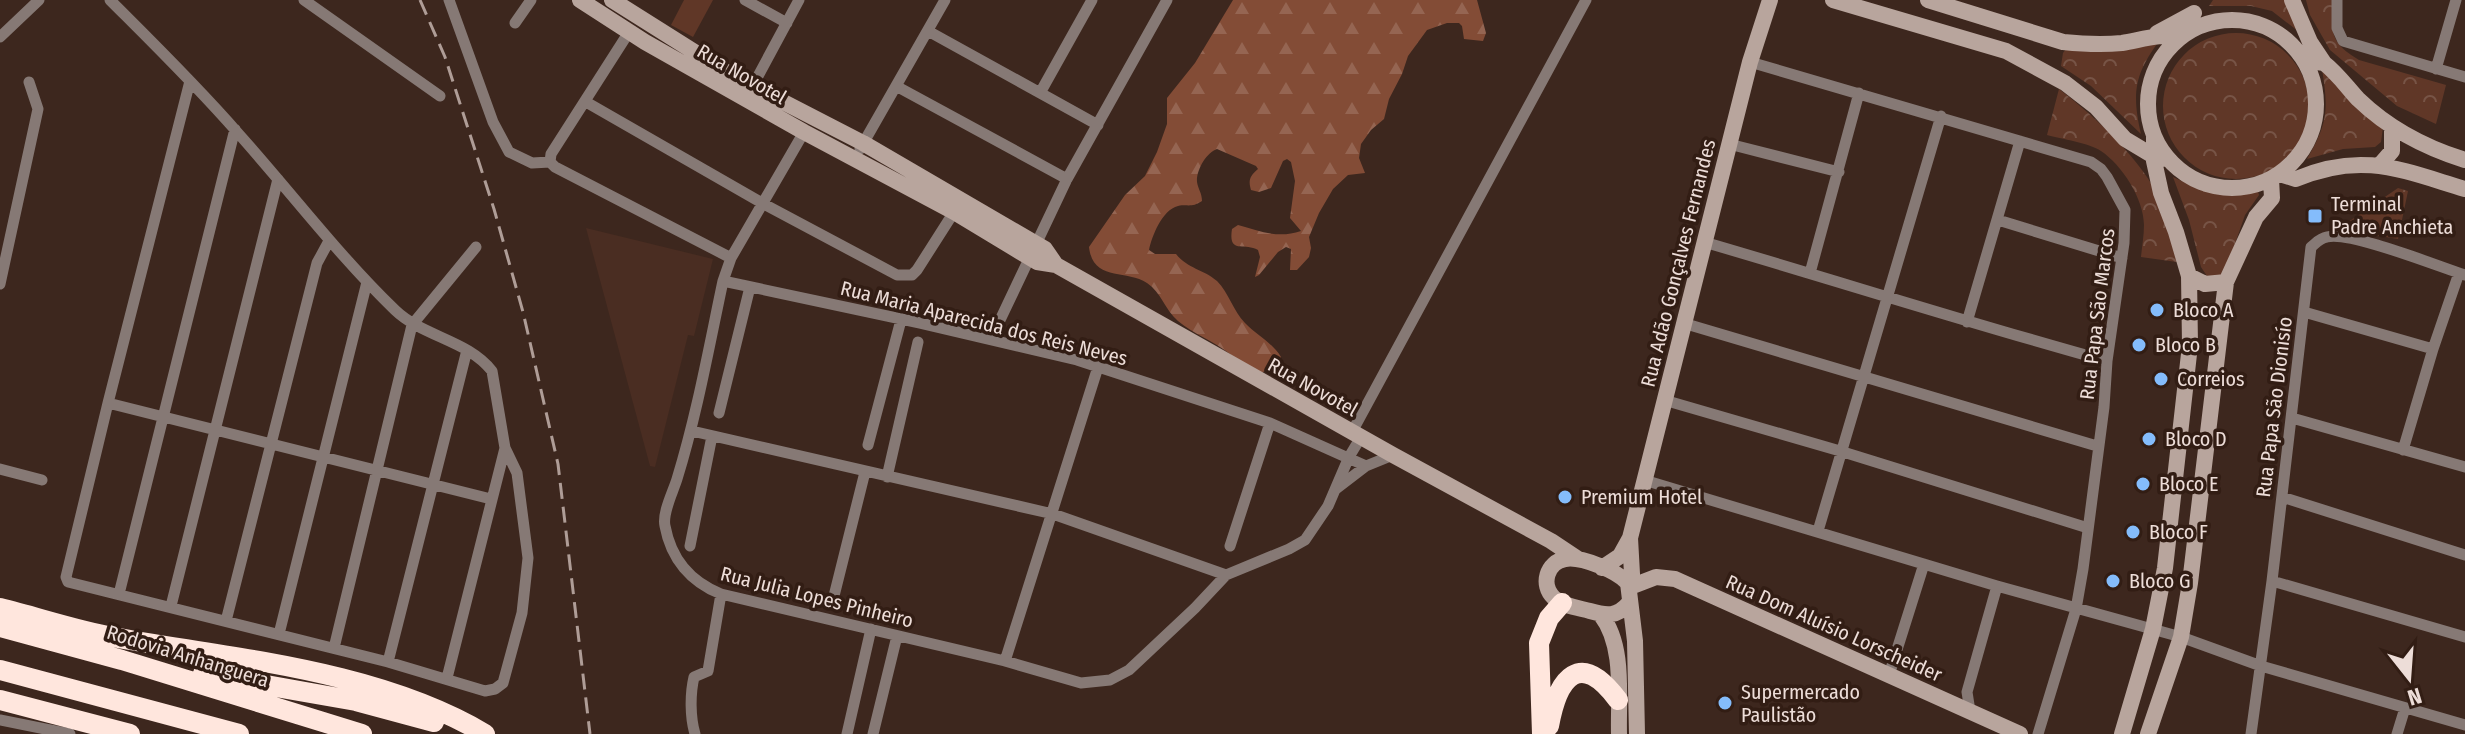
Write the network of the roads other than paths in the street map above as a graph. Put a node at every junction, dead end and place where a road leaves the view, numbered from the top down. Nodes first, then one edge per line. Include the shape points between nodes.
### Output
1 (39, 0) edge
2 (110, 0) edge
3 (304, 0) edge
4 (449, 0) edge
5 (531, 0) edge
6 (745, 0) edge
7 (799, 0) edge
8 (945, 0) edge
9 (1092, 0) edge
10 (1167, 0) edge
11 (1586, 0) edge
12 (1770, 0) edge
13 (1833, 0) edge
14 (1928, 0) edge
15 (2206, 0) edge
16 (2292, 0) edge
17 (2337, 0) edge
18 (2456, 0) edge
19 (620, 2) edge
20 (587, 4) edge
21 (2194, 13) junction
22 (515, 23) dead end
23 (787, 23) junction
24 (1918, 25) junction
25 (928, 31) junction
26 (629, 32) junction
27 (2182, 36) junction
28 (0, 37) edge
29 (2147, 38) junction
30 (2311, 57) junction
31 (1750, 62) junction
32 (2436, 69) junction
33 (2465, 77) edge
34 (190, 81) junction
35 (29, 82) dead end
36 (896, 86) junction
37 (749, 93) junction
38 (1040, 93) junction
39 (1859, 93) junction
40 (440, 96) dead end
41 (586, 102) junction
42 (1941, 116) junction
43 (1098, 125) junction
44 (2392, 127) junction
45 (235, 129) junction
46 (804, 132) junction
47 (2154, 137) junction
48 (2020, 141) junction
49 (863, 143) junction
50 (1729, 144) junction
51 (2154, 157) junction
52 (854, 159) junction
53 (2465, 160) edge
54 (550, 162) junction
55 (2379, 166) junction
56 (1839, 172) junction
57 (2184, 173) junction
58 (2282, 177) junction
59 (278, 179) junction
60 (1067, 179) junction
61 (2465, 189) edge
62 (762, 203) junction
63 (2268, 203) junction
64 (954, 212) junction
65 (1998, 220) junction
66 (329, 241) junction
67 (1704, 242) junction
68 (476, 247) dead end
69 (1032, 250) junction
70 (731, 258) junction
71 (2122, 258) junction
72 (1810, 273) junction
73 (2462, 274) edge
74 (2189, 276) junction
75 (723, 281) junction
76 (367, 282) junction
77 (2226, 282) junction
78 (0, 284) edge
79 (750, 287) junction
80 (1887, 297) junction
81 (2304, 312) junction
82 (901, 320) junction
83 (1967, 322) junction
84 (1683, 323) junction
85 (412, 325) junction
86 (991, 339) junction
87 (918, 342) dead end
88 (2433, 349) junction
89 (467, 350) junction
90 (2107, 361) junction
91 (1098, 367) junction
92 (1864, 378) junction
93 (1664, 400) junction
94 (108, 403) junction
95 (719, 413) dead end
96 (162, 417) junction
97 (2292, 418) junction
98 (1270, 423) junction
99 (217, 431) junction
100 (692, 431) junction
101 (1356, 434) junction
102 (712, 436) junction
103 (271, 445) junction
104 (868, 445) dead end
105 (2097, 446) junction
106 (505, 448) junction
107 (2403, 450) junction
108 (1840, 451) junction
109 (1393, 455) junction
110 (324, 457) junction
111 (1349, 457) junction
112 (1366, 466) junction
113 (2465, 467) edge
114 (0, 469) edge
115 (378, 470) junction
116 (865, 472) junction
117 (887, 477) junction
118 (42, 480) dead end
119 (1644, 480) junction
120 (434, 484) junction
121 (1336, 489) junction
122 (2282, 497) junction
123 (491, 499) junction
124 (1053, 514) junction
125 (2088, 528) junction
126 (1818, 531) junction
127 (1630, 538) junction
128 (1551, 541) junction
129 (690, 546) dead end
130 (1230, 546) dead end
131 (2465, 555) edge
132 (1578, 559) junction
133 (1924, 564) junction
134 (1602, 568) junction
135 (1548, 570) junction
136 (1226, 575) junction
137 (2272, 581) junction
138 (1997, 586) junction
139 (1629, 591) junction
140 (119, 594) junction
141 (721, 594) junction
142 (833, 600) dead end
143 (1562, 603) junction
144 (171, 606) junction
145 (0, 608) edge
146 (2076, 609) junction
147 (1601, 615) junction
148 (226, 621) junction
149 (0, 627) edge
150 (871, 629) junction
151 (2153, 629) junction
152 (279, 634) junction
153 (897, 636) junction
154 (2181, 637) junction
155 (2465, 637) edge
156 (334, 648) junction
157 (122, 660) junction
158 (1005, 661) junction
159 (388, 662) junction
160 (2261, 666) junction
161 (0, 670) edge
162 (1889, 675) junction
163 (447, 678) junction
164 (1967, 692) junction
165 (0, 700) edge
166 (1618, 700) junction
167 (1954, 704) junction
168 (2405, 708) junction
169 (1970, 711) junction
170 (0, 720) edge
171 (2465, 725) edge
172 (70, 734) edge
173 (130, 734) edge
174 (239, 734) edge
175 (362, 734) edge
176 (476, 734) edge
177 (485, 734) edge
178 (695, 734) edge
179 (847, 734) edge
180 (873, 734) edge
181 (1545, 734) edge
182 (1619, 734) edge
183 (1637, 734) edge
184 (2020, 734) edge
185 (2038, 734) edge
186 (2122, 734) edge
187 (2148, 734) edge
188 (2251, 734) edge
189 (2397, 734) edge

1 - 28 street
2 - 34 street
3 - 40 street
4 - 54 street via 509,152 532,163
5 - 22 street
6 - 23 street
7 - 23 street
8 - 25 street
9 - 38 street
10 - 43 street
11 - 101 street, Rua Julia Lopes Pinheiro
12 - 31 street, Rua Adão Gonçalves Fernandes
13 - 24 street
14 - 24 street
14 - 29 street via 2063,42
15 - 21 street
16 - 30 street
17 - 32 street via 2337,28 2343,41
18 - 32 street
19 - 20 street
19 - 26 street
19 - 37 street, Rua Novotel
20 - 26 street, Rua Novotel
21 - 27 street
21 - 29 street
23 - 37 street
24 - 51 street via 2006,51 2059,79 2096,107 2125,139
25 - 36 street
25 - 38 street
26 - 37 street, Rua Novotel
26 - 41 street
27 - 29 street
27 - 30 street via 2208,23 2248,22
27 - 47 street via 2154,72 2148,94
30 - 44 street
30 - 58 street via 2314,128
31 - 39 street, Rua Papa São Marcos
31 - 50 street, Rua Adão Gonçalves Fernandes
32 - 33 street
34 - 45 street
34 - 94 street
35 - 78 street via 38,109
36 - 49 street
36 - 60 street
37 - 46 street, Rua Novotel
37 - 49 street, Rua Novotel
38 - 43 street
39 - 42 street, Rua Papa São Marcos
39 - 56 street
41 - 54 street
41 - 62 street
42 - 48 street, Rua Papa São Marcos
42 - 80 street
43 - 60 street
44 - 53 street
44 - 55 street via 2392,151
45 - 59 street
45 - 96 street
46 - 52 street, Rua Novotel
46 - 62 street, Rua Julia Lopes Pinheiro
47 - 51 street
47 - 57 street
48 - 65 street
48 - 71 street, Rua Papa São Marcos via 2101,169 2127,217
49 - 52 street
49 - 69 street, Rua Novotel
50 - 56 street
50 - 67 street, Rua Adão Gonçalves Fernandes
51 - 57 street
51 - 74 street
52 - 64 street, Rua Novotel
54 - 70 street
55 - 58 street via 2338,165
55 - 61 street
56 - 72 street
57 - 58 street via 2220,188
58 - 63 street
58 - 63 street
59 - 66 street
59 - 99 street
60 - 69 street
62 - 64 street via 905,277 917,270
62 - 70 street, Rua Julia Lopes Pinheiro
63 - 77 street via 2256,217
64 - 69 street, Rua Novotel
65 - 71 street
65 - 83 street
66 - 76 street
66 - 103 street via 317,263
67 - 72 street
67 - 84 street, Rua Adão Gonçalves Fernandes
68 - 85 street
69 - 86 street
69 - 101 street, Rua Novotel via 1037,262 1056,265
70 - 75 street, Rua Julia Lopes Pinheiro
71 - 90 street, Rua Papa São Marcos
72 - 80 street
73 - 81 street, Rua Papa São Dionisío via 2351,237 2330,235 2311,247
73 - 88 street
74 - 77 street via 2205,284
74 - 151 street via 2190,345 2165,568
75 - 79 street, Rua Maria Aparecida dos Reis Neves
75 - 100 street, Rua Julia Lopes Pinheiro
76 - 85 street
76 - 110 street
77 - 154 street
79 - 82 street, Rua Maria Aparecida dos Reis Neves
79 - 95 street
80 - 83 street
80 - 92 street
81 - 88 street
81 - 97 street, Rua Papa São Dionisío
82 - 86 street, Rua Maria Aparecida dos Reis Neves
82 - 104 street
83 - 90 street
84 - 92 street
84 - 93 street, Rua Adão Gonçalves Fernandes
85 - 89 street
85 - 115 street
86 - 91 street, Rua Maria Aparecida dos Reis Neves
87 - 117 street
88 - 107 street
89 - 106 street via 492,371
89 - 120 street
90 - 105 street, Rua Papa São Marcos
91 - 98 street, Rua Maria Aparecida dos Reis Neves
91 - 124 street
92 - 105 street
92 - 108 street
93 - 108 street
93 - 119 street, Rua Adão Gonçalves Fernandes
94 - 96 street
94 - 140 street via 66,577 68,582
96 - 99 street
96 - 140 street
97 - 107 street
97 - 122 street, Rua Papa São Dionisío
98 - 111 street, Rua Maria Aparecida dos Reis Neves
98 - 130 street
99 - 103 street
99 - 144 street
100 - 102 street
100 - 141 street, Rua Julia Lopes Pinheiro via 664,523 687,573
101 - 109 street, Rua Novotel
101 - 111 street, Rua Julia Lopes Pinheiro
102 - 116 street
102 - 129 street
103 - 110 street
103 - 148 street
105 - 125 street, Rua Papa São Marcos
106 - 123 street
106 - 163 street via 517,473 528,558 522,613 503,683 485,691
107 - 113 street
108 - 125 street
108 - 126 street
109 - 112 street, Rua Julia Lopes Pinheiro
109 - 128 street, Rua Novotel
110 - 115 street
110 - 152 street
111 - 112 street, Rua Maria Aparecida dos Reis Neves
111 - 121 street, Rua Julia Lopes Pinheiro
112 - 121 street, Rua Julia Lopes Pinheiro
114 - 118 street
115 - 120 street
115 - 156 street
116 - 117 street
116 - 142 street
117 - 124 street
119 - 126 street
119 - 127 street, Rua Adão Gonçalves Fernandes
120 - 123 street
120 - 159 street
121 - 136 street, Rua Julia Lopes Pinheiro via 1305,540
122 - 131 street
122 - 137 street, Rua Papa São Dionisío
123 - 163 street
124 - 136 street
124 - 158 street
125 - 146 street, Rua Papa São Marcos
126 - 133 street
127 - 134 street, Rua Adão Gonçalves Fernandes via 1620,556
127 - 139 street, Rua Adão Gonçalves Fernandes
128 - 132 street, Rua Novotel
128 - 135 street
132 - 134 street
132 - 135 street via 1566,558
133 - 138 street
133 - 162 street
134 - 139 street via 1615,572
135 - 143 street via 1550,592
136 - 158 street, Rua Julia Lopes Pinheiro via 1129,670 1110,680 1081,683
137 - 155 street
137 - 160 street, Rua Papa São Dionisío
138 - 146 street
138 - 164 street
139 - 147 street via 1616,614
139 - 162 street, Rua Dom Aluísio Lorscheider via 1656,577 1675,579
139 - 183 street, Rua Adão Gonçalves Fernandes
140 - 144 street
141 - 150 street, Rua Julia Lopes Pinheiro
141 - 178 street via 708,671 694,677 692,686
143 - 147 street
143 - 181 highway via 1539,643
144 - 148 street
145 - 177 highway via 108,636 369,685 441,711
146 - 151 street
146 - 185 street, Rua Papa São Marcos
147 - 166 street via 1616,646
148 - 152 street
149 - 157 highway, Rodovia Anhanguera
150 - 153 street, Rua Julia Lopes Pinheiro
150 - 179 street
151 - 154 street
151 - 186 street
152 - 156 street
153 - 158 street, Rua Julia Lopes Pinheiro
153 - 180 street
154 - 160 street
154 - 187 street
156 - 159 street
157 - 175 highway, Rodovia Anhanguera
157 - 176 highway via 356,701
159 - 163 street
160 - 168 street
160 - 188 street, Rua Papa São Dionisío
161 - 174 highway
162 - 167 street, Rua Dom Aluísio Lorscheider
164 - 167 street
164 - 169 street
165 - 173 highway
166 - 181 highway via 1595,677 1572,675 1559,689
166 - 182 street
167 - 169 street, Rua Dom Aluísio Lorscheider
168 - 171 street
168 - 189 street
169 - 184 street, Rua Dom Aluísio Lorscheider
170 - 172 street

